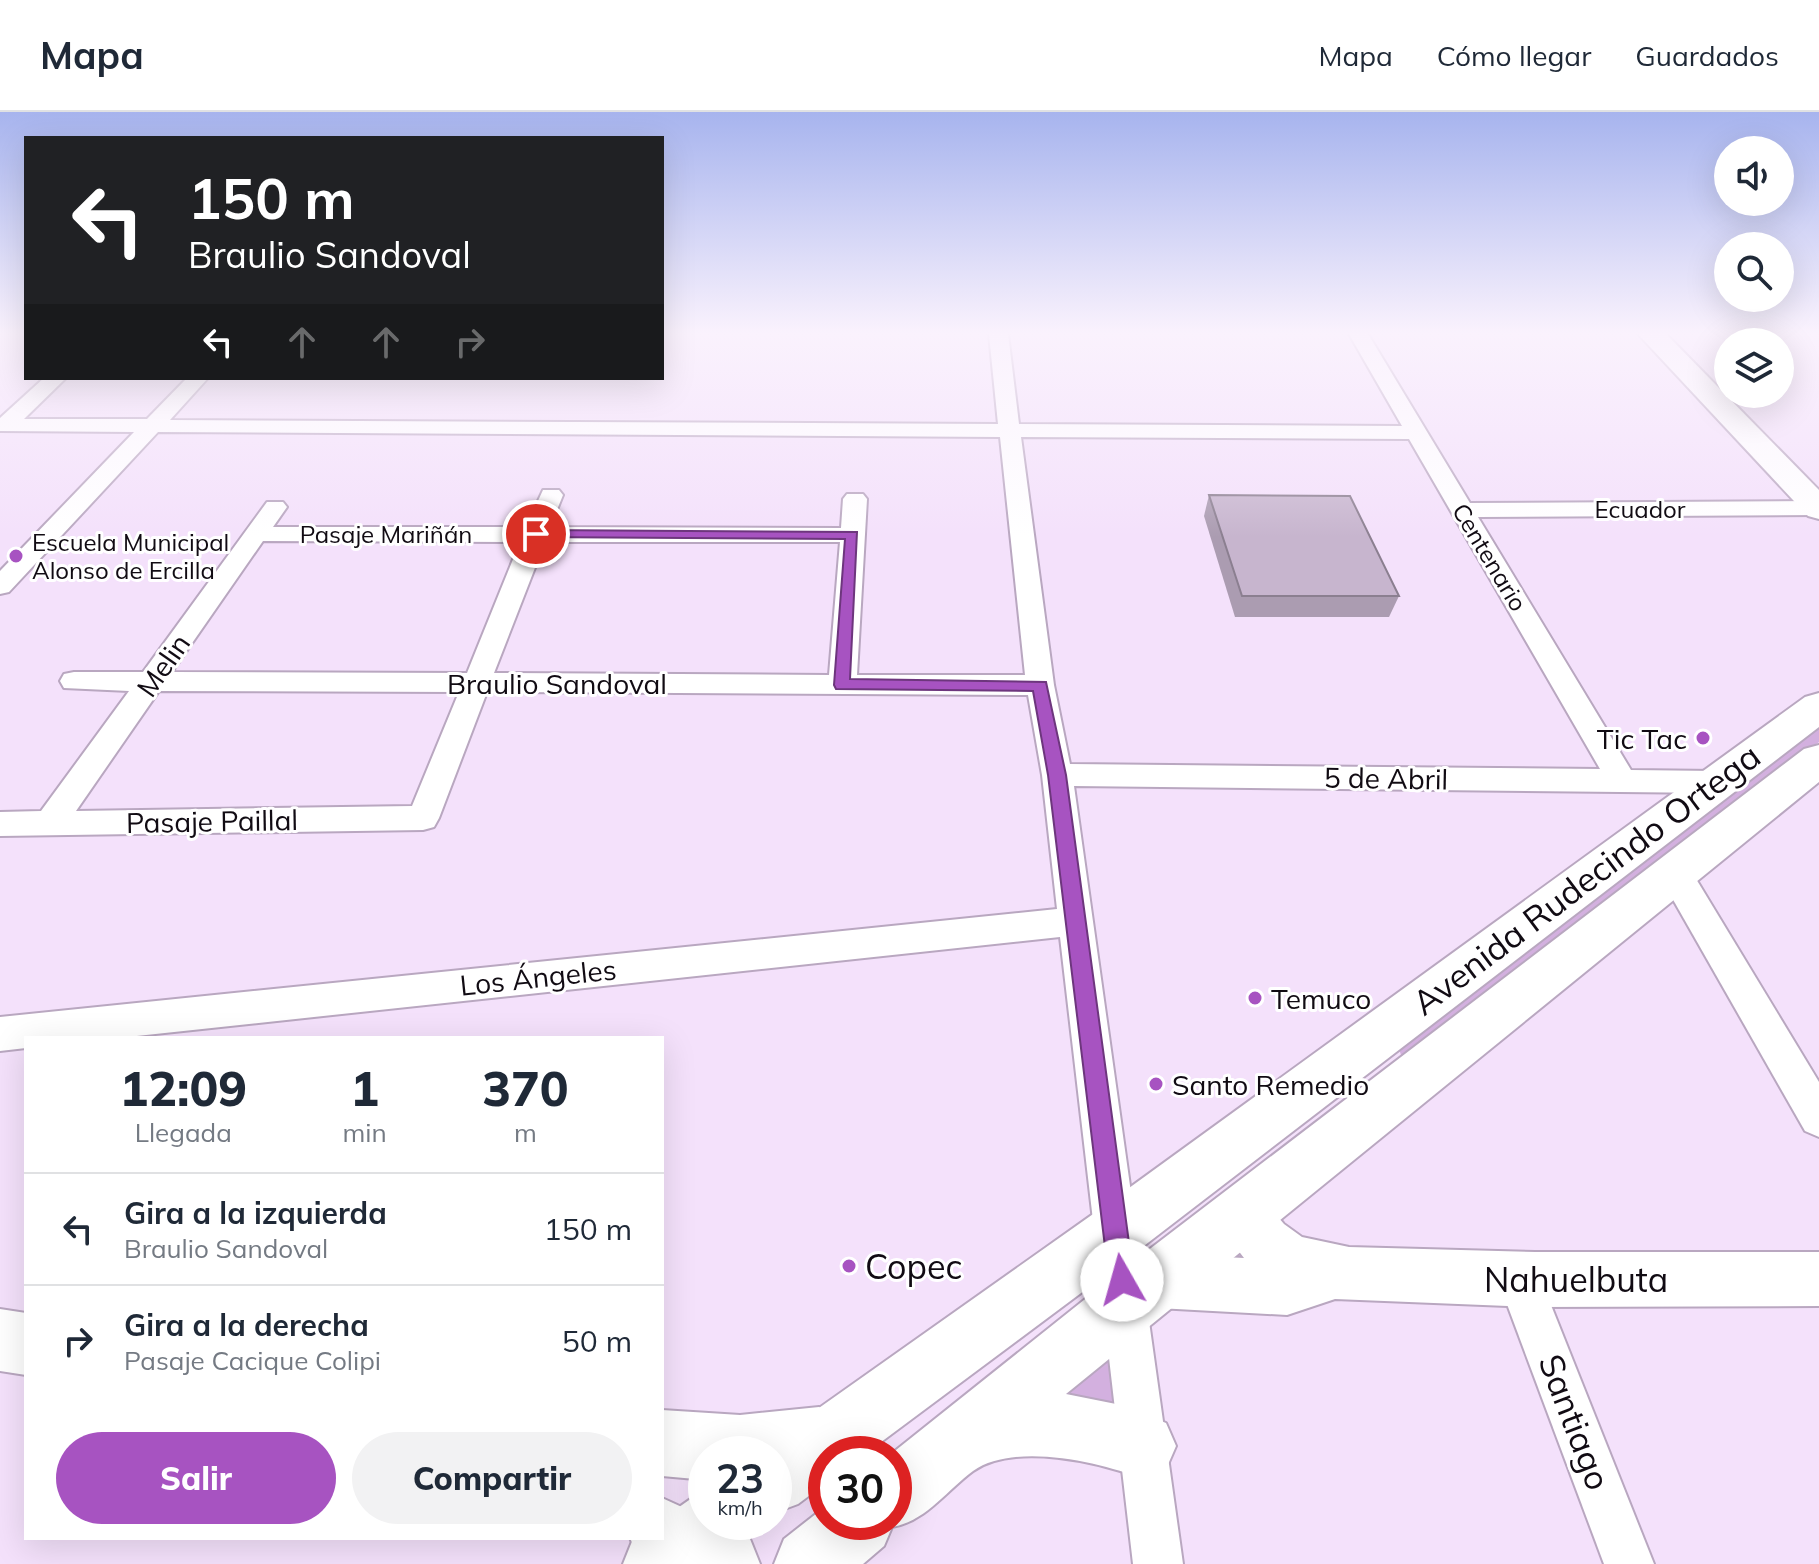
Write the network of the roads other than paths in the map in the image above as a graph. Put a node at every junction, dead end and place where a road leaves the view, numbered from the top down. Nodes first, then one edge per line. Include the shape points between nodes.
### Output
1 (29, 402) edge
2 (175, 402) edge
3 (1006, 402) edge
4 (1398, 402) edge
5 (1716, 402) edge
6 (1753, 408) edge
7 (2, 425) edge
8 (152, 426) junction
9 (1009, 431) junction
10 (1416, 433) junction
11 (1819, 470) edge
12 (551, 495) dead end
13 (855, 499) dead end
14 (275, 507) dead end
15 (1818, 508) edge
16 (1462, 510) junction
17 (256, 534) junction
18 (536, 534) junction
19 (852, 535) junction
20 (0, 586) edge
21 (74, 681) dead end
22 (151, 681) junction
23 (477, 683) junction
24 (842, 685) junction
25 (1040, 685) junction
26 (1819, 707) edge
27 (1812, 771) edge
28 (1057, 775) junction
29 (1622, 781) junction
30 (1716, 782) junction
31 (50, 823) junction
32 (0, 824) edge
33 (1675, 873) junction
34 (1076, 921) junction
35 (0, 1034) edge
36 (1819, 1118) edge
37 (1242, 1214) junction
38 (1116, 1232) junction
39 (1332, 1273) junction
40 (1819, 1279) edge
41 (1520, 1280) junction
42 (1141, 1293) junction
43 (0, 1340) edge
44 (24, 1344) edge
45 (834, 1436) edge
46 (808, 1442) edge
47 (664, 1443) edge
48 (955, 1444) junction
49 (1143, 1446) junction
50 (912, 1479) edge
51 (838, 1540) edge
52 (809, 1564) edge
53 (1158, 1564) edge
54 (1629, 1564) edge

1 - 7 street
2 - 8 street
3 - 9 street
4 - 10 street, Centenario
5 - 15 main road
6 - 11 main road
7 - 8 street
8 - 9 street
8 - 20 street
9 - 10 street
9 - 25 street
10 - 16 street, Centenario
12 - 18 street
13 - 19 street
14 - 17 street, Melin
15 - 16 street, Ecuador
16 - 29 street, Centenario
17 - 18 street, Pasaje Mariñán
17 - 22 street, Melin
18 - 19 street, Pasaje Mariñán
18 - 23 street
19 - 24 street
21 - 22 street, Braulio Sandoval
22 - 23 street, Braulio Sandoval
22 - 31 street, Melin
23 - 24 street, Braulio Sandoval
23 - 31 street, Pasaje Paillal via 423,818
24 - 25 street, Braulio Sandoval
25 - 28 street
26 - 30 main road, Avenida Rudecindo Ortega
27 - 33 main road, Avenida Rudecindo Ortega
28 - 29 street, 5 de Abril
28 - 34 street
29 - 30 street, 5 de Abril
30 - 38 main road, Avenida Rudecindo Ortega
31 - 32 street, Pasaje Paillal
33 - 36 street
33 - 37 main road, Avenida Rudecindo Ortega
34 - 35 street, Los Ángeles
34 - 38 street
37 - 39 street, Nahuelbuta via 1276,1253
37 - 42 main road, Avenida Rudecindo Ortega
38 - 42 street
38 - 45 main road, Avenida Rudecindo Ortega
39 - 41 street, Nahuelbuta
39 - 42 street, Nahuelbuta via 1287,1288
40 - 41 street, Nahuelbuta
41 - 54 street, Santiago
42 - 48 main road, Avenida Rudecindo Ortega
42 - 49 street
43 - 44 main road
46 - 47 main road via 773,1449 711,1450
48 - 49 main road via 986,1432 1051,1423 1114,1434
48 - 50 main road, Avenida Rudecindo Ortega
49 - 53 street
51 - 52 main road

